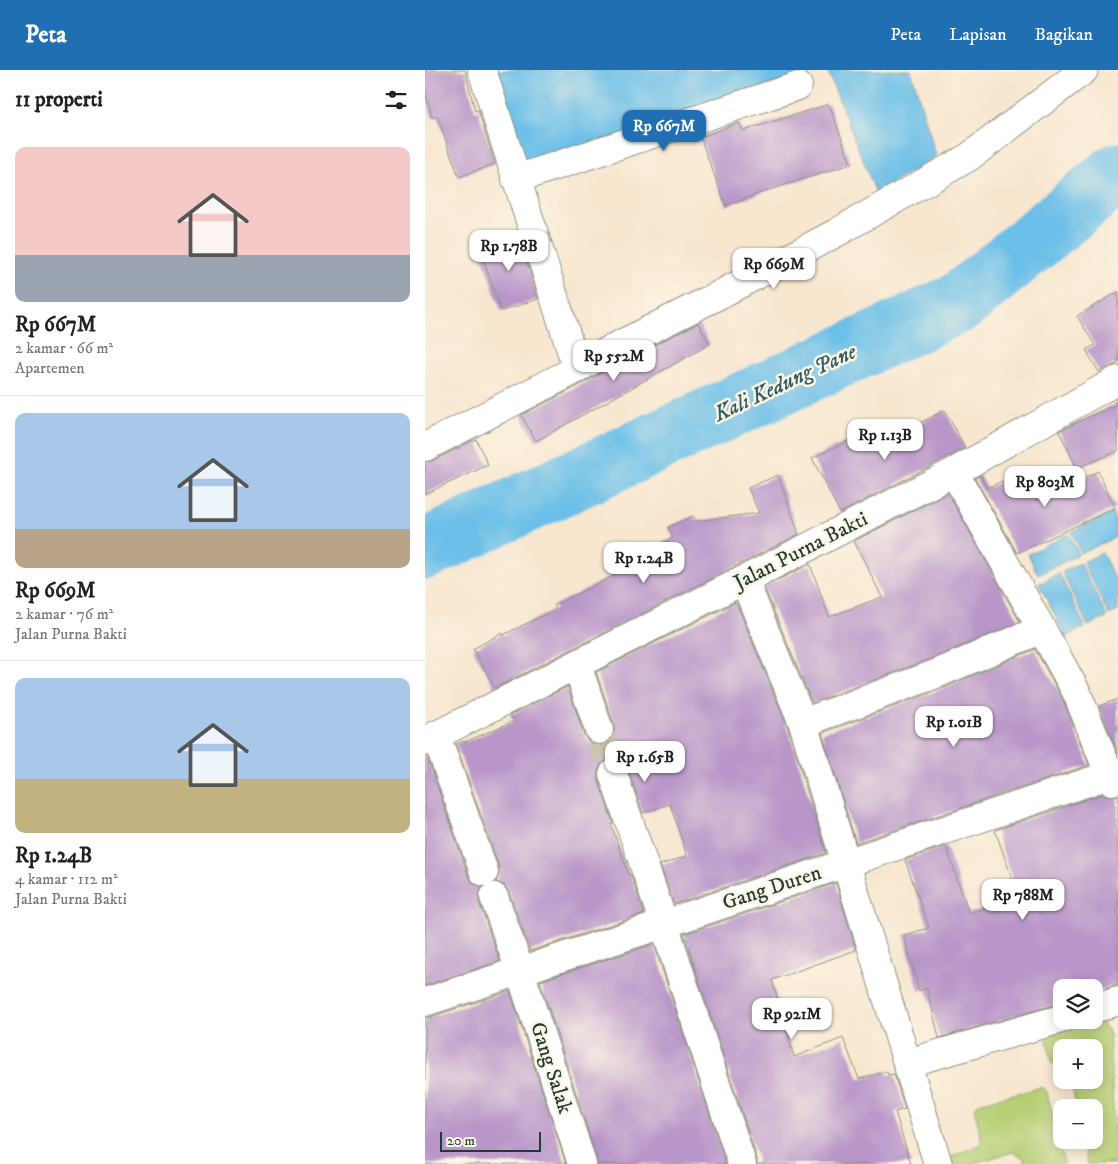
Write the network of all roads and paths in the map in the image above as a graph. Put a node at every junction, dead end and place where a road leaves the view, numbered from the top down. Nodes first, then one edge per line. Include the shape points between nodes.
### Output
1 (482, 70) edge
2 (1084, 70) edge
3 (798, 86) dead end
4 (516, 179) junction
5 (577, 369) junction
6 (1118, 380) edge
7 (425, 446) edge
8 (954, 472) junction
9 (744, 580) junction
10 (1042, 629) junction
11 (577, 665) junction
12 (803, 723) junction
13 (599, 730) tunnel mouth
14 (430, 738) edge
15 (613, 774) tunnel mouth
16 (1113, 776) edge
17 (845, 864) junction
18 (484, 872) dead end
19 (494, 898) dead end
20 (664, 924) junction
21 (520, 972) junction
22 (1118, 1000) edge
23 (425, 1002) edge
24 (1103, 1006) edge
25 (1053, 1021) edge
26 (907, 1063) junction
27 (582, 1164) edge
28 (742, 1164) edge
29 (938, 1164) edge

1 - 4 street
2 - 5 street via 969,157 828,237
3 - 4 street
4 - 5 street
5 - 7 street
6 - 8 street, Jalan Purna Bakti
8 - 9 street, Jalan Purna Bakti
8 - 10 street
9 - 11 street, Jalan Purna Bakti
9 - 12 street
10 - 12 street via 936,674
10 - 16 street via 1077,693
11 - 13 street
11 - 14 street, Jalan Purna Bakti
12 - 17 street
14 - 18 street
15 - 20 street
16 - 17 street, Gang Duren
17 - 20 street, Gang Duren
17 - 26 street
19 - 21 street, Gang Salak
20 - 21 street, Gang Duren
20 - 28 street
21 - 23 street, Gang Duren
21 - 27 street, Gang Salak
22 - 24 street
25 - 26 street
26 - 29 street

